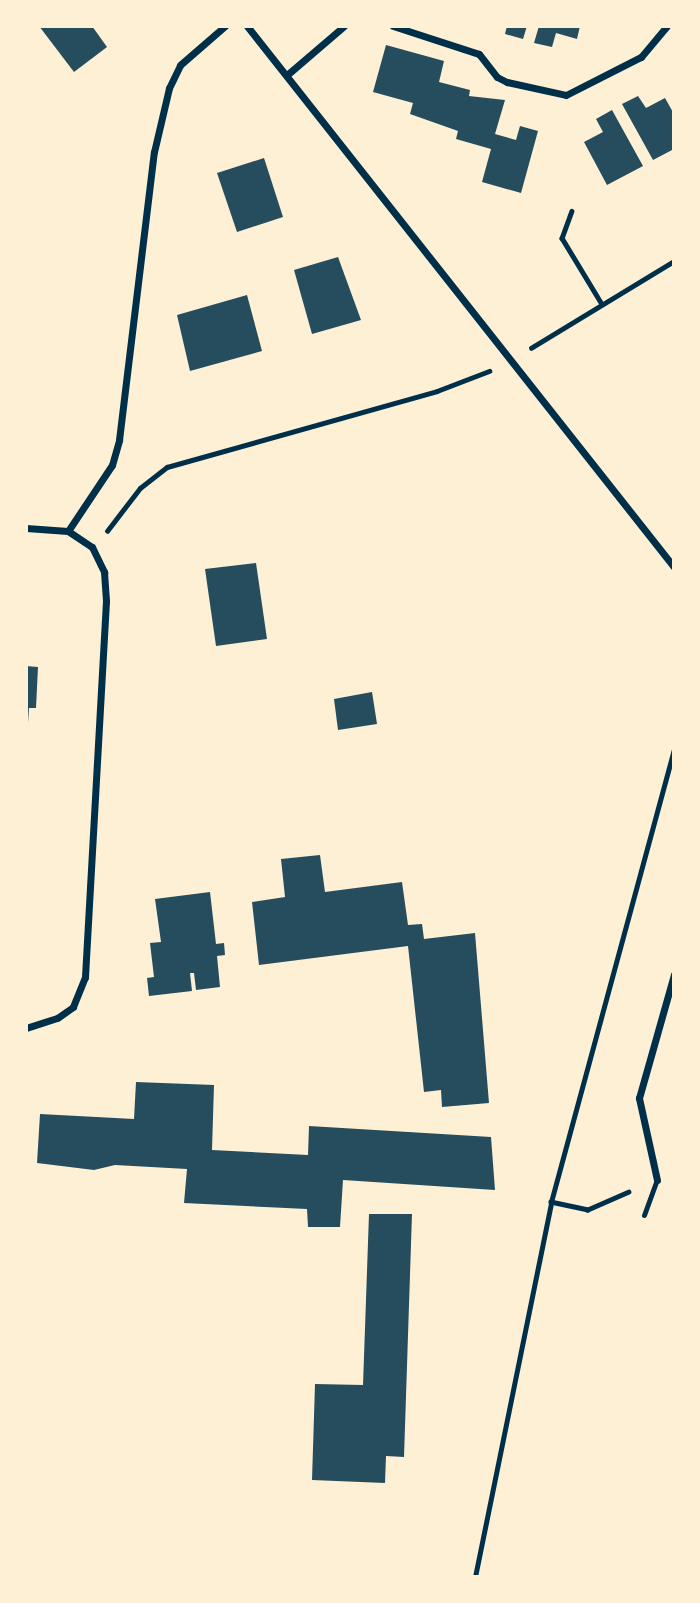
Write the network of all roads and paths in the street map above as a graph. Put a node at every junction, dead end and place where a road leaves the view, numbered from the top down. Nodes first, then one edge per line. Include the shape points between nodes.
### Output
1 (225, 26) edge
2 (247, 26) edge
3 (344, 26) edge
4 (393, 26) edge
5 (667, 26) edge
6 (288, 74) junction
7 (572, 211) dead end
8 (674, 261) edge
9 (603, 304) junction
10 (510, 360) junction
11 (26, 528) edge
12 (68, 531) junction
13 (92, 547) junction
14 (674, 567) edge
15 (674, 750) edge
16 (674, 974) edge
17 (26, 1028) edge
18 (657, 1181) junction
19 (551, 1202) junction
20 (644, 1215) dead end
21 (475, 1577) edge

1 - 12 street via 180,65 169,89 154,152 119,440 112,465
2 - 6 street
3 - 6 street
4 - 5 street via 479,54 497,77 507,82 566,95 641,57
6 - 10 street
7 - 9 path via 562,237
8 - 9 path
9 - 10 path
10 - 13 path via 437,391 167,467 140,488
10 - 14 street
11 - 12 street
12 - 13 street
13 - 17 street via 104,572 106,601 85,977 73,1007 57,1018
15 - 19 path
16 - 18 street via 639,1098
18 - 19 path via 588,1210
18 - 20 lane
19 - 21 path

